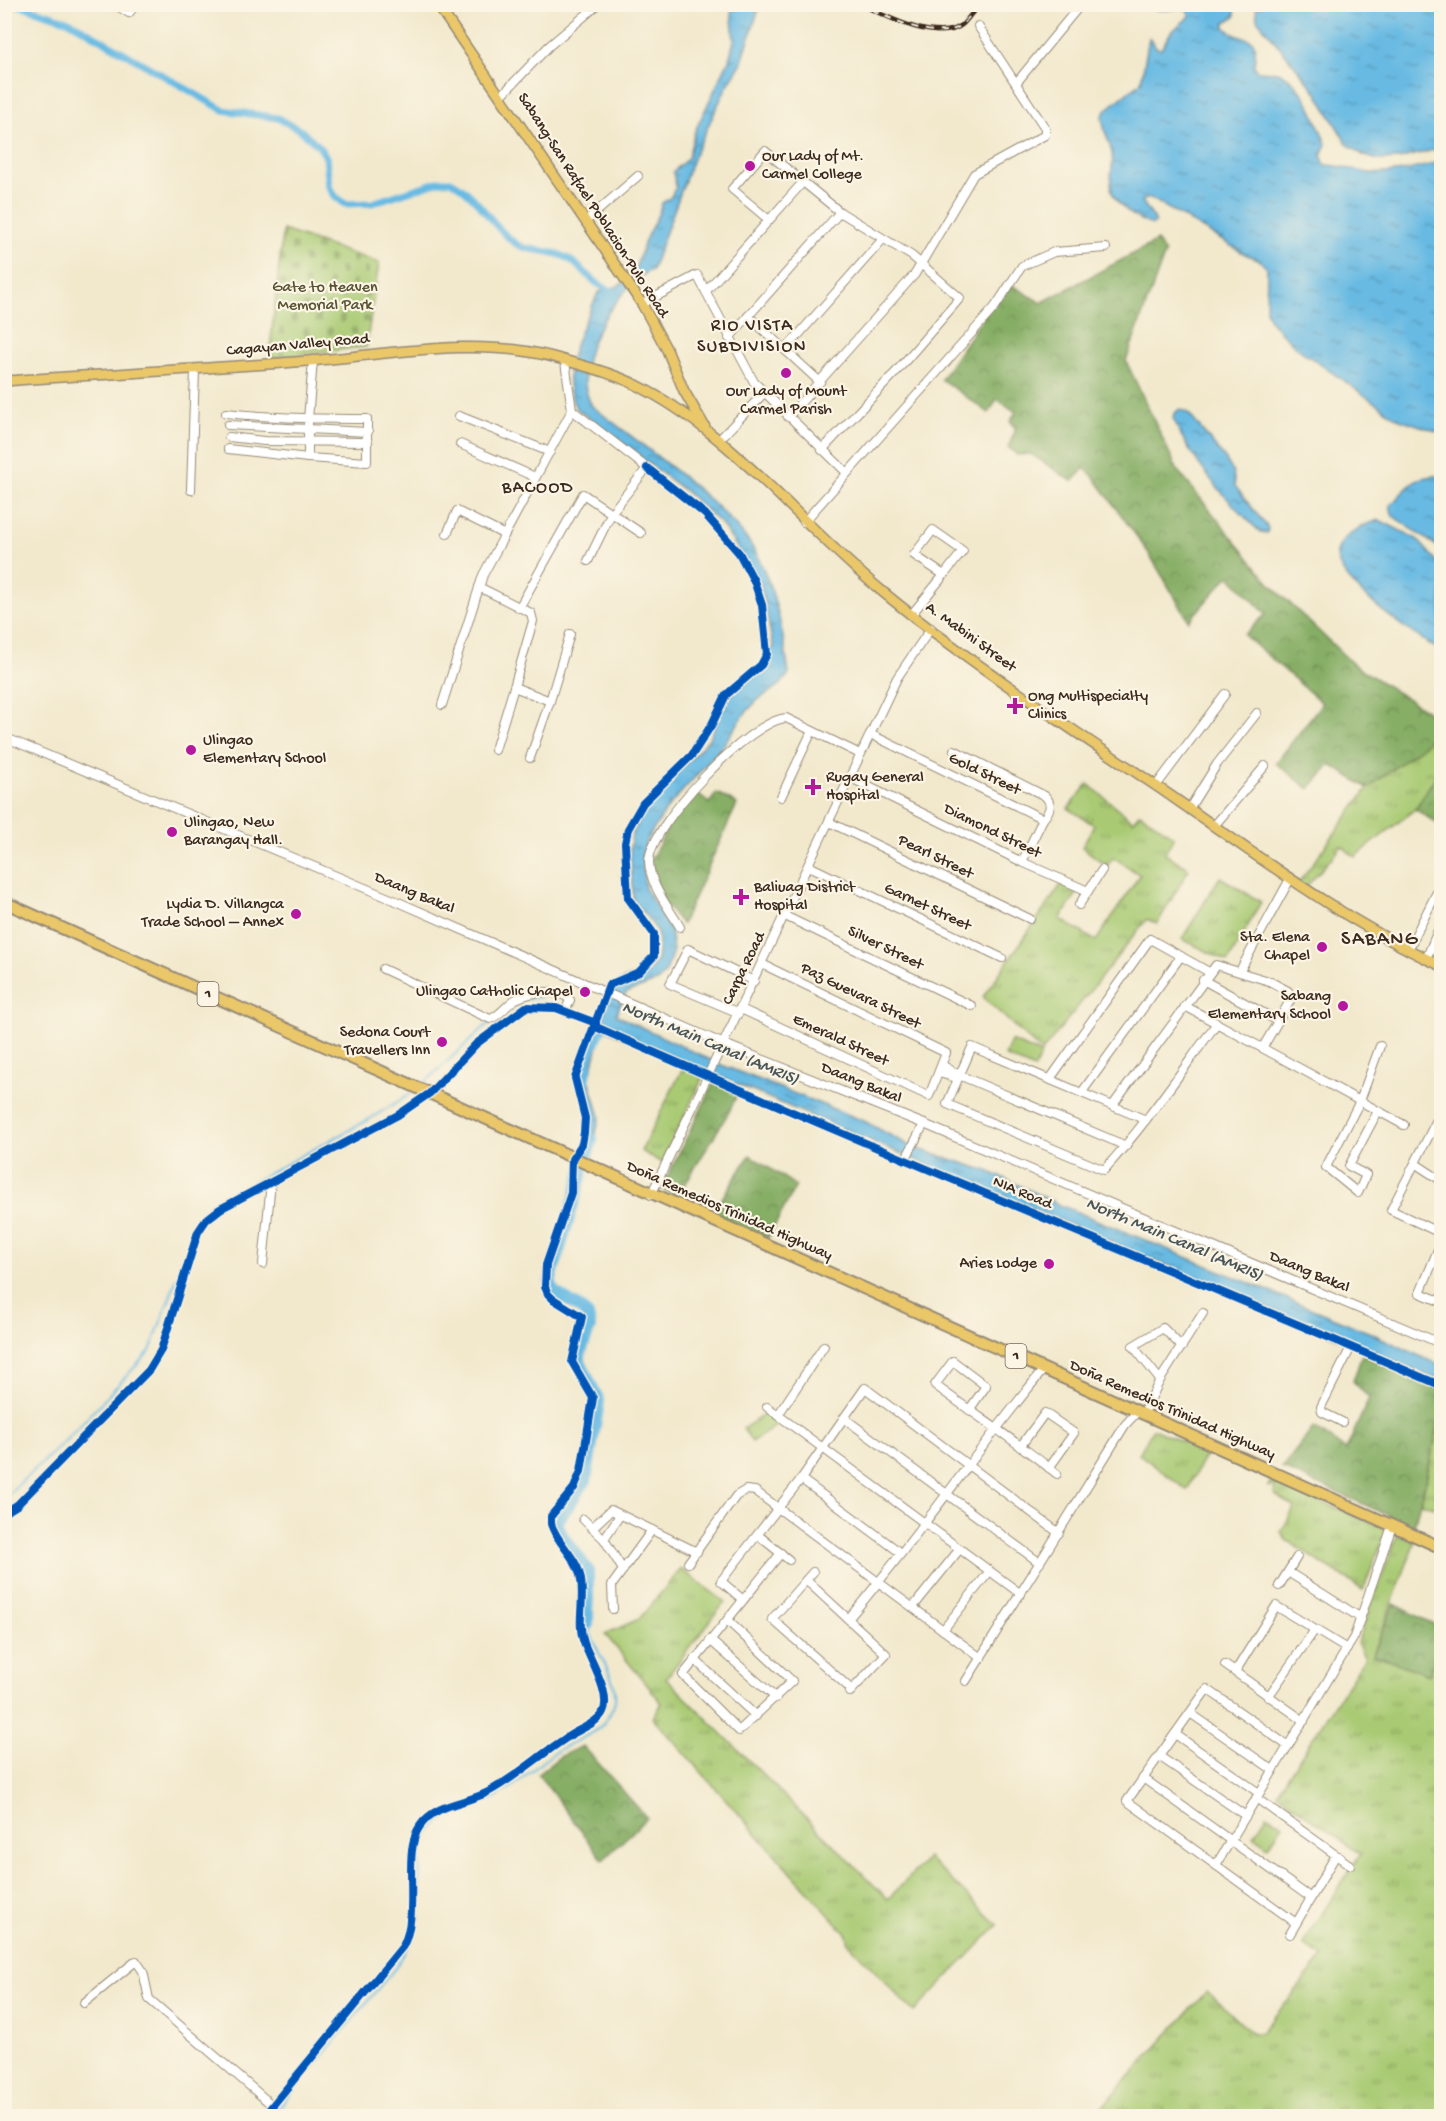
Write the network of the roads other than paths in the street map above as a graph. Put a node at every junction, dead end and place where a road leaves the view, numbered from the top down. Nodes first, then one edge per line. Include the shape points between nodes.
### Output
1 (114, 4) edge
2 (136, 4) edge
3 (436, 4) edge
4 (1081, 4) edge
5 (594, 8) dead end
6 (978, 26) dead end
7 (1017, 82) junction
8 (501, 96) junction
9 (638, 176) dead end
10 (803, 182) junction
11 (840, 212) junction
12 (586, 220) junction
13 (769, 220) junction
14 (884, 239) junction
15 (1106, 248) dead end
16 (921, 264) junction
17 (706, 290) junction
18 (641, 303) junction
19 (748, 316) junction
20 (729, 338) junction
21 (785, 350) junction
22 (313, 361) junction
23 (566, 362) junction
24 (592, 368) joint
25 (195, 370) junction
26 (4, 381) edge
27 (820, 382) junction
28 (684, 391) junction
29 (763, 393) junction
30 (669, 403) junction
31 (572, 410) junction
32 (226, 413) dead end
33 (459, 416) dead end
34 (788, 417) junction
35 (308, 419) junction
36 (228, 425) dead end
37 (308, 430) junction
38 (368, 432) junction
39 (709, 433) junction
40 (229, 437) dead end
41 (718, 440) junction
42 (308, 442) junction
43 (368, 442) junction
44 (460, 444) dead end
45 (228, 449) dead end
46 (822, 450) junction
47 (550, 452) junction
48 (308, 458) junction
49 (647, 468) junction
50 (846, 472) junction
51 (535, 477) junction
52 (191, 490) dead end
53 (612, 512) junction
54 (804, 522) junction
55 (641, 533) dead end
56 (447, 534) dead end
57 (503, 534) junction
58 (588, 561) dead end
59 (944, 575) junction
60 (479, 587) junction
61 (519, 608) junction
62 (911, 615) junction
63 (931, 628) junction
64 (570, 634) dead end
65 (514, 687) junction
66 (1225, 694) dead end
67 (550, 701) junction
68 (442, 705) dead end
69 (1257, 713) dead end
70 (812, 730) junction
71 (870, 734) junction
72 (4, 737) edge
73 (495, 750) dead end
74 (954, 750) dead end
75 (860, 754) junction
76 (530, 758) dead end
77 (1265, 766) dead end
78 (849, 777) junction
79 (1156, 786) junction
80 (781, 797) dead end
81 (1188, 808) junction
82 (1043, 819) junction
83 (829, 822) junction
84 (1214, 826) junction
85 (1022, 862) junction
86 (809, 866) junction
87 (1102, 870) dead end
88 (1290, 879) junction
89 (1442, 882) edge
90 (1088, 891) junction
91 (4, 902) edge
92 (1079, 904) dead end
93 (785, 916) junction
94 (1030, 919) dead end
95 (1442, 921) edge
96 (680, 927) dead end
97 (1408, 950) junction
98 (1181, 956) junction
99 (1002, 958) dead end
100 (1426, 959) junction
101 (762, 964) junction
102 (1442, 966) edge
103 (1242, 967) dead end
104 (383, 969) dead end
105 (1209, 972) junction
106 (1203, 980) junction
107 (754, 981) junction
108 (608, 993) junction
109 (1185, 1005) junction
110 (972, 1006) dead end
111 (740, 1011) junction
112 (566, 1012) junction
113 (1278, 1021) junction
114 (1217, 1023) junction
115 (598, 1027) junction
116 (724, 1044) junction
117 (1380, 1046) dead end
118 (1263, 1047) junction
119 (940, 1069) junction
120 (708, 1075) junction
121 (959, 1075) junction
122 (1050, 1079) junction
123 (1082, 1092) junction
124 (428, 1093) junction
125 (1360, 1101) junction
126 (1113, 1105) junction
127 (1378, 1111) junction
128 (1441, 1115) edge
129 (1146, 1120) junction
130 (924, 1124) junction
131 (1404, 1125) dead end
132 (1126, 1146) junction
133 (575, 1160) junction
134 (904, 1160) junction
135 (1416, 1164) junction
136 (1442, 1181) edge
137 (271, 1182) junction
138 (651, 1195) junction
139 (1442, 1234) edge
140 (1442, 1240) edge
141 (263, 1264) dead end
142 (1442, 1302) edge
143 (1203, 1313) dead end
144 (1442, 1344) edge
145 (824, 1346) dead end
146 (1182, 1347) junction
147 (1351, 1347) junction
148 (1044, 1369) junction
149 (1160, 1380) junction
150 (1442, 1386) edge
151 (767, 1407) dead end
152 (969, 1410) junction
153 (1141, 1412) junction
154 (778, 1415) junction
155 (844, 1418) junction
156 (1341, 1422) dead end
157 (994, 1428) junction
158 (823, 1448) junction
159 (1020, 1448) junction
160 (968, 1464) junction
161 (1049, 1468) junction
162 (1057, 1474) dead end
163 (801, 1479) junction
164 (946, 1492) junction
165 (780, 1507) junction
166 (4, 1513) edge
167 (620, 1515) junction
168 (583, 1519) dead end
169 (923, 1522) junction
170 (1392, 1526) junction
171 (592, 1528) junction
172 (652, 1530) junction
173 (1059, 1533) junction
174 (758, 1534) junction
175 (603, 1539) junction
176 (1442, 1548) edge
177 (959, 1550) junction
178 (697, 1552) junction
179 (901, 1552) junction
180 (781, 1553) junction
181 (1297, 1557) dead end
182 (789, 1560) dead end
183 (688, 1563) dead end
184 (1040, 1563) junction
185 (623, 1570) junction
186 (813, 1572) dead end
187 (989, 1572) junction
188 (1288, 1572) junction
189 (806, 1580) junction
190 (879, 1582) junction
191 (1279, 1586) dead end
192 (1021, 1594) junction
193 (742, 1599) junction
194 (913, 1607) junction
195 (613, 1609) dead end
196 (849, 1618) junction
197 (1361, 1618) junction
198 (727, 1620) junction
199 (944, 1630) junction
200 (1314, 1631) junction
201 (710, 1640) junction
202 (1347, 1649) junction
203 (981, 1658) junction
204 (694, 1659) junction
205 (1225, 1665) dead end
206 (1235, 1672) junction
207 (966, 1681) dead end
208 (1268, 1697) junction
209 (776, 1698) junction
210 (1190, 1713) junction
211 (756, 1716) junction
212 (1304, 1721) junction
213 (1175, 1734) junction
214 (1288, 1746) junction
215 (1159, 1756) junction
216 (1273, 1770) junction
217 (1143, 1778) junction
218 (1258, 1795) junction
219 (1246, 1816) junction
220 (1231, 1840) junction
221 (1336, 1855) junction
222 (1216, 1865) junction
223 (1350, 1865) dead end
224 (1311, 1898) junction
225 (1296, 1923) junction
226 (1290, 1934) dead end
227 (84, 2003) dead end
228 (273, 2106) junction
229 (264, 2116) edge

1 - 2 street via 129,13
3 - 8 main road, Sabang-San Rafael Poblacion-Pulo Road
4 - 7 street
5 - 8 street via 549,46
6 - 7 street
7 - 16 street via 1045,128 1045,135 974,174
8 - 12 main road, Sabang-San Rafael Poblacion-Pulo Road
9 - 12 street
10 - 11 street
10 - 13 street
10 - 13 street via 765,151 732,189
11 - 14 street
11 - 19 street
12 - 18 main road, Sabang-San Rafael Poblacion-Pulo Road
13 - 17 street
14 - 16 street
14 - 21 street
15 - 50 street via 1054,252 1022,266 995,307
16 - 27 street
16 - 46 street via 960,298
17 - 18 street via 697,275
17 - 20 street
18 - 28 main road, Sabang-San Rafael Poblacion-Pulo Road
19 - 20 street
19 - 21 street
20 - 29 street
21 - 27 street
22 - 23 main road, Cagayan Valley Road via 491,348
22 - 25 main road, Cagayan Valley Road
22 - 35 street
23 - 24 main road, Cagayan Valley Road
23 - 31 street
24 - 30 main road, A. Mabini Street via 642,387
25 - 26 main road, Cagayan Valley Road
25 - 52 street
27 - 34 street
28 - 30 main road via 684,403
28 - 39 main road, Sabang-San Rafael Poblacion-Pulo Road
29 - 34 street
29 - 41 street
30 - 39 main road, A. Mabini Street
31 - 47 street
31 - 49 street
32 - 35 street
33 - 47 street
34 - 46 street
35 - 37 street
35 - 38 street via 367,419
36 - 37 street
37 - 38 street
37 - 42 street
38 - 43 street
39 - 41 main road, A. Mabini Street
40 - 42 street
41 - 54 main road, A. Mabini Street
42 - 43 street
42 - 48 street
43 - 48 street via 367,462
44 - 51 street
45 - 48 street
46 - 50 street
47 - 51 street
49 - 53 street
49 - 108 street via 705,514 739,553 762,605 767,654 761,665 726,695 692,755 633,817 625,843 626,887 628,898 654,934 654,956 639,972 612,982
50 - 54 street
51 - 57 street
53 - 55 street
53 - 58 street
53 - 61 street via 583,494
54 - 62 main road, A. Mabini Street
56 - 57 street via 457,511
57 - 60 street
59 - 59 street via 963,551 933,530 914,555
59 - 62 street
60 - 61 street
60 - 68 street
61 - 65 street via 531,613 533,621
62 - 63 main road, A. Mabini Street
63 - 71 street, Carpa Road via 897,678
63 - 79 main road, A. Mabini Street
64 - 67 street
65 - 67 street
65 - 73 street
66 - 79 street
67 - 76 street
69 - 81 street
70 - 75 street
70 - 80 street
70 - 96 street via 786,718 761,726 722,758 667,821 654,844 649,865 659,892
71 - 75 street, Carpa Road
71 - 82 street, Gold Street
72 - 108 street, Daang Bakal
74 - 82 street via 1045,796 1050,808
75 - 78 street, Carpa Road
77 - 84 street
78 - 83 street, Carpa Road
78 - 85 street, Diamond Street
79 - 81 main road, A. Mabini Street
81 - 84 main road, A. Mabini Street
82 - 85 street
83 - 86 street, Carpa Road
83 - 94 street, Pearl Street
84 - 88 main road, A. Mabini Street
85 - 90 street, Diamond Street
86 - 93 street, Carpa Road
86 - 99 street, Garnet Street
87 - 90 street
88 - 97 main road, A. Mabini Street
88 - 103 street
89 - 97 street
90 - 92 street
91 - 124 highway, Doña Remedios Trinidad Highway / 1
93 - 101 street, Carpa Road
93 - 110 street, Silver Street
95 - 100 street
97 - 100 main road, A. Mabini Street
98 - 105 street
98 - 122 street via 1150,939
98 - 123 street
100 - 102 main road, A. Mabini Street
101 - 107 street, Carpa Road
101 - 119 street, Paz Guevara Street via 946,1053
104 - 112 street via 490,1019 517,999 543,992 570,998
105 - 106 street
105 - 113 street via 1220,964 1285,989 1291,999
106 - 109 street
106 - 113 street
107 - 111 street, Carpa Road
107 - 111 street, Emerald Street via 688,949 670,984
108 - 115 street
108 - 116 street, Daang Bakal
109 - 114 street
109 - 126 street
111 - 116 street, Carpa Road
111 - 119 street, Emerald Street via 929,1096
112 - 115 street, NIA Road
112 - 124 street, NIA Road via 537,1005 517,1011
113 - 118 street
114 - 118 street
114 - 129 street
115 - 120 street, NIA Road
115 - 133 street via 575,1078 585,1118 582,1144
116 - 120 street, Carpa Road
116 - 130 street, Daang Bakal
117 - 125 street
118 - 125 street
119 - 121 street via 953,1077
120 - 134 street, NIA Road
120 - 138 street, Carpa Road
121 - 122 street via 972,1047
121 - 132 street
121 - 132 street via 947,1104 1023,1137 1104,1170
122 - 123 street
123 - 126 street
124 - 133 highway, Doña Remedios Trinidad Highway / 1
124 - 137 street, NIA Road via 369,1132
125 - 127 street
125 - 127 street via 1326,1167 1358,1193 1366,1175 1349,1166
126 - 129 street
127 - 131 street
128 - 135 street
129 - 132 street
130 - 134 street
130 - 144 street, Daang Bakal
133 - 138 highway, Doña Remedios Trinidad Highway / 1
133 - 228 street via 571,1193 548,1253 545,1287 553,1299 582,1317 572,1362 593,1398 581,1471 574,1488 551,1516 551,1524 580,1573 582,1636 601,1686 603,1713 490,1791 447,1805 423,1822 415,1836 409,1935
134 - 147 street, NIA Road
135 - 136 street
135 - 139 street via 1391,1210
137 - 141 street
137 - 166 street, NIA Road via 206,1220 198,1232 161,1350 152,1365 17,1505
138 - 148 highway, Doña Remedios Trinidad Highway / 1
140 - 142 street via 1420,1293
143 - 146 street
145 - 154 street
146 - 149 street
146 - 149 street via 1163,1328 1130,1348
147 - 150 street, NIA Road
147 - 156 street via 1321,1407 1322,1412
148 - 153 highway, Doña Remedios Trinidad Highway / 1
148 - 157 street
149 - 153 street
151 - 154 street
152 - 152 street via 935,1385 953,1361 986,1386
152 - 157 street
153 - 170 highway, Doña Remedios Trinidad Highway / 1
153 - 173 street via 1125,1425
154 - 158 street
155 - 158 street
155 - 160 street via 865,1388
155 - 164 street
157 - 159 street
157 - 160 street
158 - 163 street
158 - 169 street
159 - 161 street
159 - 161 street via 1045,1413 1074,1433
160 - 164 street
160 - 173 street
161 - 162 street
163 - 165 street
163 - 179 street
164 - 169 street
164 - 184 street
165 - 174 street
165 - 178 street via 755,1491 746,1490 736,1496
165 - 190 street
167 - 171 street via 611,1510
167 - 172 street
167 - 175 street
168 - 171 street
169 - 177 street
169 - 179 street
170 - 176 highway, Doña Remedios Trinidad Highway / 1
170 - 197 street
171 - 175 street
172 - 178 street
172 - 185 street
173 - 184 street
174 - 180 street
174 - 193 street via 721,1581
175 - 185 street
177 - 187 street
177 - 194 street
178 - 183 street
179 - 190 street
180 - 182 street
180 - 193 street
181 - 188 street
184 - 192 street
185 - 195 street via 612,1586
186 - 189 street
187 - 192 street
187 - 199 street
188 - 191 street
188 - 197 street
189 - 196 street
189 - 196 street via 772,1618 851,1691 886,1654
190 - 194 street
190 - 196 street
192 - 203 street
193 - 198 street
194 - 199 street
197 - 202 street
198 - 201 street
198 - 209 street via 792,1681
199 - 203 street
200 - 202 street
200 - 206 street via 1276,1606
200 - 208 street
201 - 204 street
201 - 209 street
202 - 212 street
203 - 207 street
204 - 211 street
204 - 211 street via 682,1675 739,1731
205 - 206 street
206 - 208 street
208 - 212 street
209 - 211 street
210 - 213 street
210 - 214 street via 1207,1689
210 - 216 street
212 - 214 street
213 - 215 street
213 - 218 street
214 - 216 street
215 - 217 street
215 - 219 street
216 - 218 street
217 - 220 street
217 - 222 street via 1127,1801
218 - 219 street
218 - 221 street
219 - 220 street
220 - 222 street
220 - 224 street
221 - 223 street
221 - 224 street
222 - 225 street
224 - 225 street
225 - 226 street
227 - 228 street via 136,1960 143,1971 149,1999
228 - 229 street

